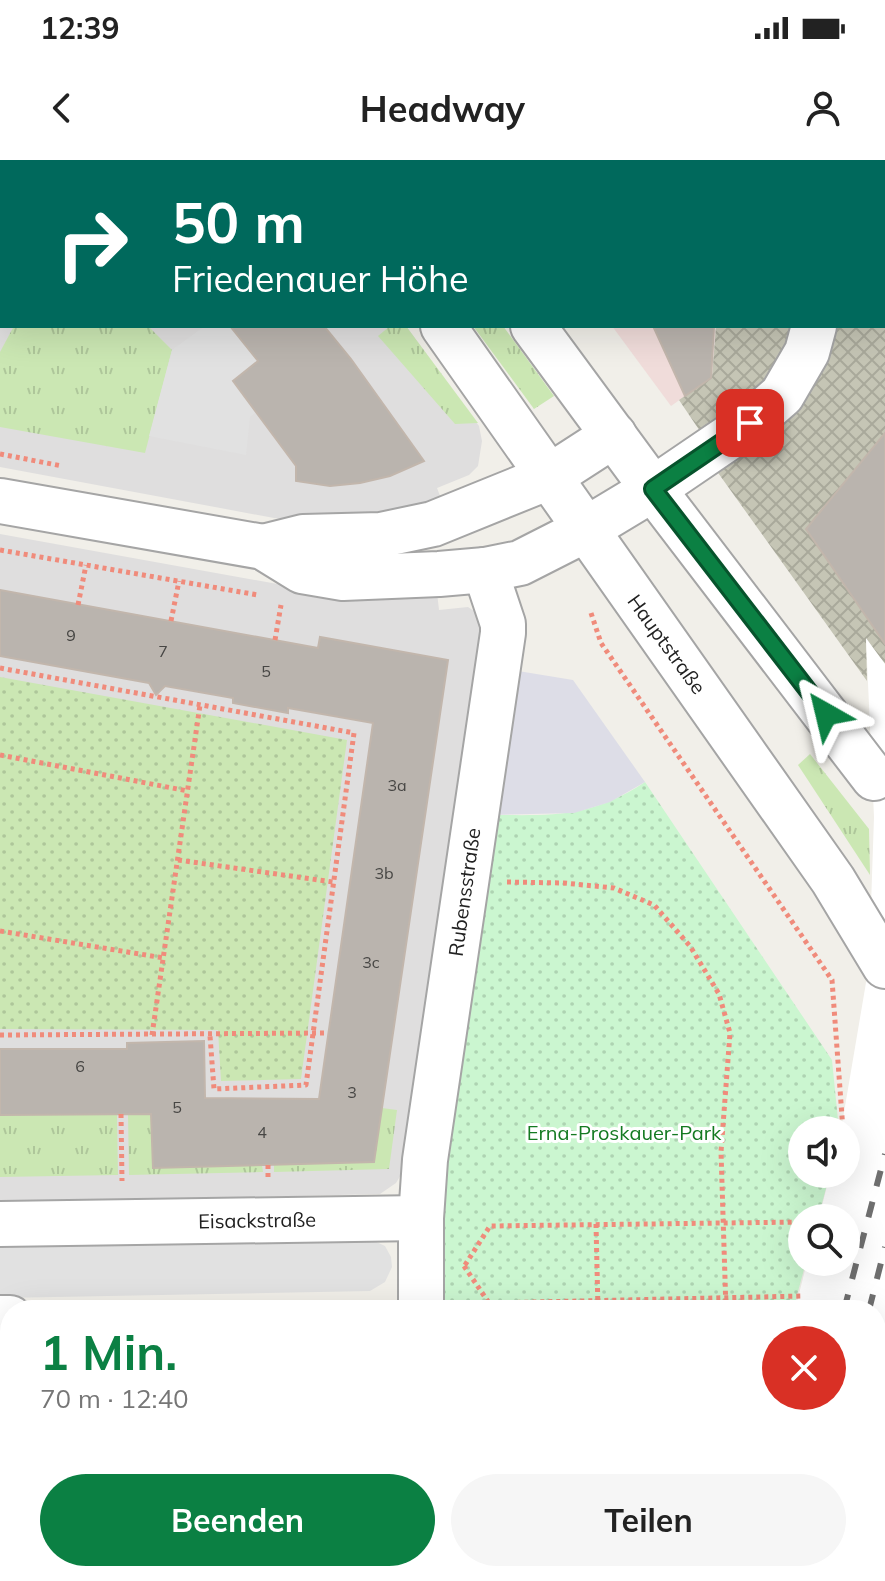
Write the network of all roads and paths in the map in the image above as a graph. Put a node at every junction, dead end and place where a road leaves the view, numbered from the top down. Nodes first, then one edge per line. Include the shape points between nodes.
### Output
1 (444, 328) edge
2 (534, 328) edge
3 (813, 328) edge
4 (614, 435) junction
5 (549, 477) junction
6 (653, 489) junction
7 (0, 501) edge
8 (585, 530) junction
9 (263, 547) junction
10 (0, 550) edge
11 (86, 565) junction
12 (485, 570) junction
13 (179, 581) junction
14 (267, 597) dead end
15 (282, 599) dead end
16 (78, 605) dead end
17 (592, 619) dead end
18 (171, 621) dead end
19 (275, 640) dead end
20 (0, 668) edge
21 (200, 705) junction
22 (0, 755) edge
23 (874, 778) dead end
24 (188, 791) junction
25 (178, 860) junction
26 (333, 882) junction
27 (504, 882) dead end
28 (0, 931) edge
29 (164, 958) junction
30 (885, 966) edge
31 (313, 1031) junction
32 (328, 1033) dead end
33 (0, 1035) edge
34 (152, 1035) junction
35 (210, 1036) junction
36 (121, 1114) dead end
37 (842, 1116) edge
38 (122, 1188) dead end
39 (421, 1218) junction
40 (788, 1222) edge
41 (724, 1223) junction
42 (0, 1224) edge
43 (596, 1224) junction
44 (455, 1266) dead end
45 (464, 1266) junction
46 (804, 1296) dead end
47 (725, 1298) junction
48 (421, 1300) edge
49 (487, 1300) edge
50 (597, 1300) edge
51 (640, 1300) edge

1 - 5 street, Hauptstraße
2 - 4 street
3 - 6 street via 807,352 782,395
4 - 5 street
4 - 6 street
5 - 8 street, Hauptstraße
5 - 9 street via 433,524 381,535 303,537
6 - 8 street
6 - 23 street
7 - 9 street
8 - 12 street via 520,563
8 - 30 street, Hauptstraße via 833,880
9 - 12 street via 302,571 343,578
10 - 11 path
11 - 13 path
11 - 16 path
12 - 39 street, Rubensstraße via 503,633 425,1160
13 - 14 path
13 - 18 path
15 - 19 path
17 - 37 path via 601,643 832,980
20 - 21 path
21 - 24 path
21 - 26 path via 354,733
22 - 24 path
24 - 25 path
25 - 26 path
25 - 29 path
26 - 31 path
27 - 41 path via 614,888 654,905 690,946 719,994 730,1033 721,1152
28 - 29 path
29 - 34 path
31 - 32 path
31 - 35 path
31 - 35 path via 306,1085 214,1089
33 - 34 path
34 - 35 path
36 - 38 path
39 - 42 street, Eisackstraße
39 - 48 street
40 - 41 path
41 - 43 path
41 - 47 path
43 - 45 path via 490,1226
43 - 50 path
44 - 45 path
45 - 49 path
46 - 47 path
47 - 51 path

